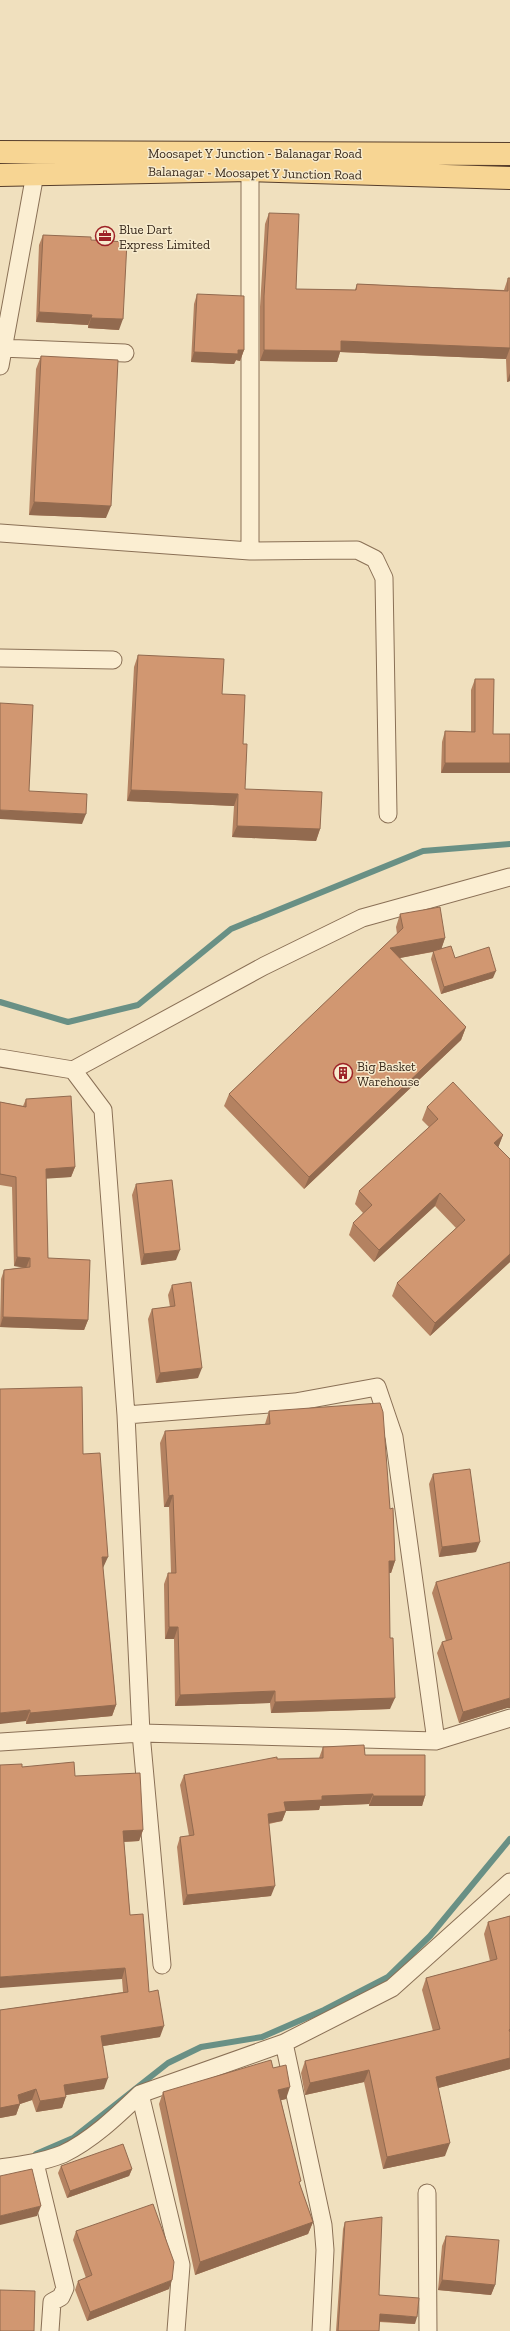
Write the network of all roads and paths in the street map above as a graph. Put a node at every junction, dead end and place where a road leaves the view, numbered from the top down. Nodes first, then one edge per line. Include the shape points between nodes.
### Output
1 (0, 152) edge
2 (510, 154) edge
3 (250, 170) junction
4 (35, 174) junction
5 (0, 175) edge
6 (510, 178) edge
7 (2, 348) edge
8 (125, 353) dead end
9 (0, 366) edge
10 (0, 533) edge
11 (250, 551) junction
12 (0, 658) edge
13 (113, 660) dead end
14 (388, 814) dead end
15 (510, 877) edge
16 (0, 1058) edge
17 (73, 1070) junction
18 (126, 1415) junction
19 (510, 1718) edge
20 (141, 1733) junction
21 (436, 1741) junction
22 (0, 1742) edge
23 (510, 1882) edge
24 (162, 1966) dead end
25 (284, 2043) junction
26 (140, 2094) junction
27 (35, 2163) junction
28 (0, 2168) edge
29 (427, 2193) dead end
30 (50, 2331) edge
31 (176, 2331) edge
32 (321, 2331) edge
33 (428, 2331) edge

1 - 2 main road, Moosapet Y Junction - Balanagar Road
3 - 4 main road, Balanagar - Moosapet Y Junction Road
3 - 6 main road, Balanagar - Moosapet Y Junction Road
3 - 11 street
4 - 5 main road, Balanagar - Moosapet Y Junction Road
4 - 7 street
7 - 8 street
7 - 9 street
10 - 11 street
11 - 14 street via 357,550 375,559 384,578
12 - 13 street
15 - 17 street via 362,918 264,966
16 - 17 street
17 - 18 street via 103,1110
18 - 20 street
18 - 21 street via 295,1402 377,1387 394,1437
19 - 21 street
20 - 21 street
20 - 22 street
20 - 24 street
23 - 25 street via 392,1988
25 - 26 street
25 - 32 street via 323,2225 325,2250
26 - 27 street via 86,2140 62,2154
26 - 31 street via 181,2265
27 - 28 street
27 - 30 street via 65,2288 62,2297 52,2302
29 - 33 street

